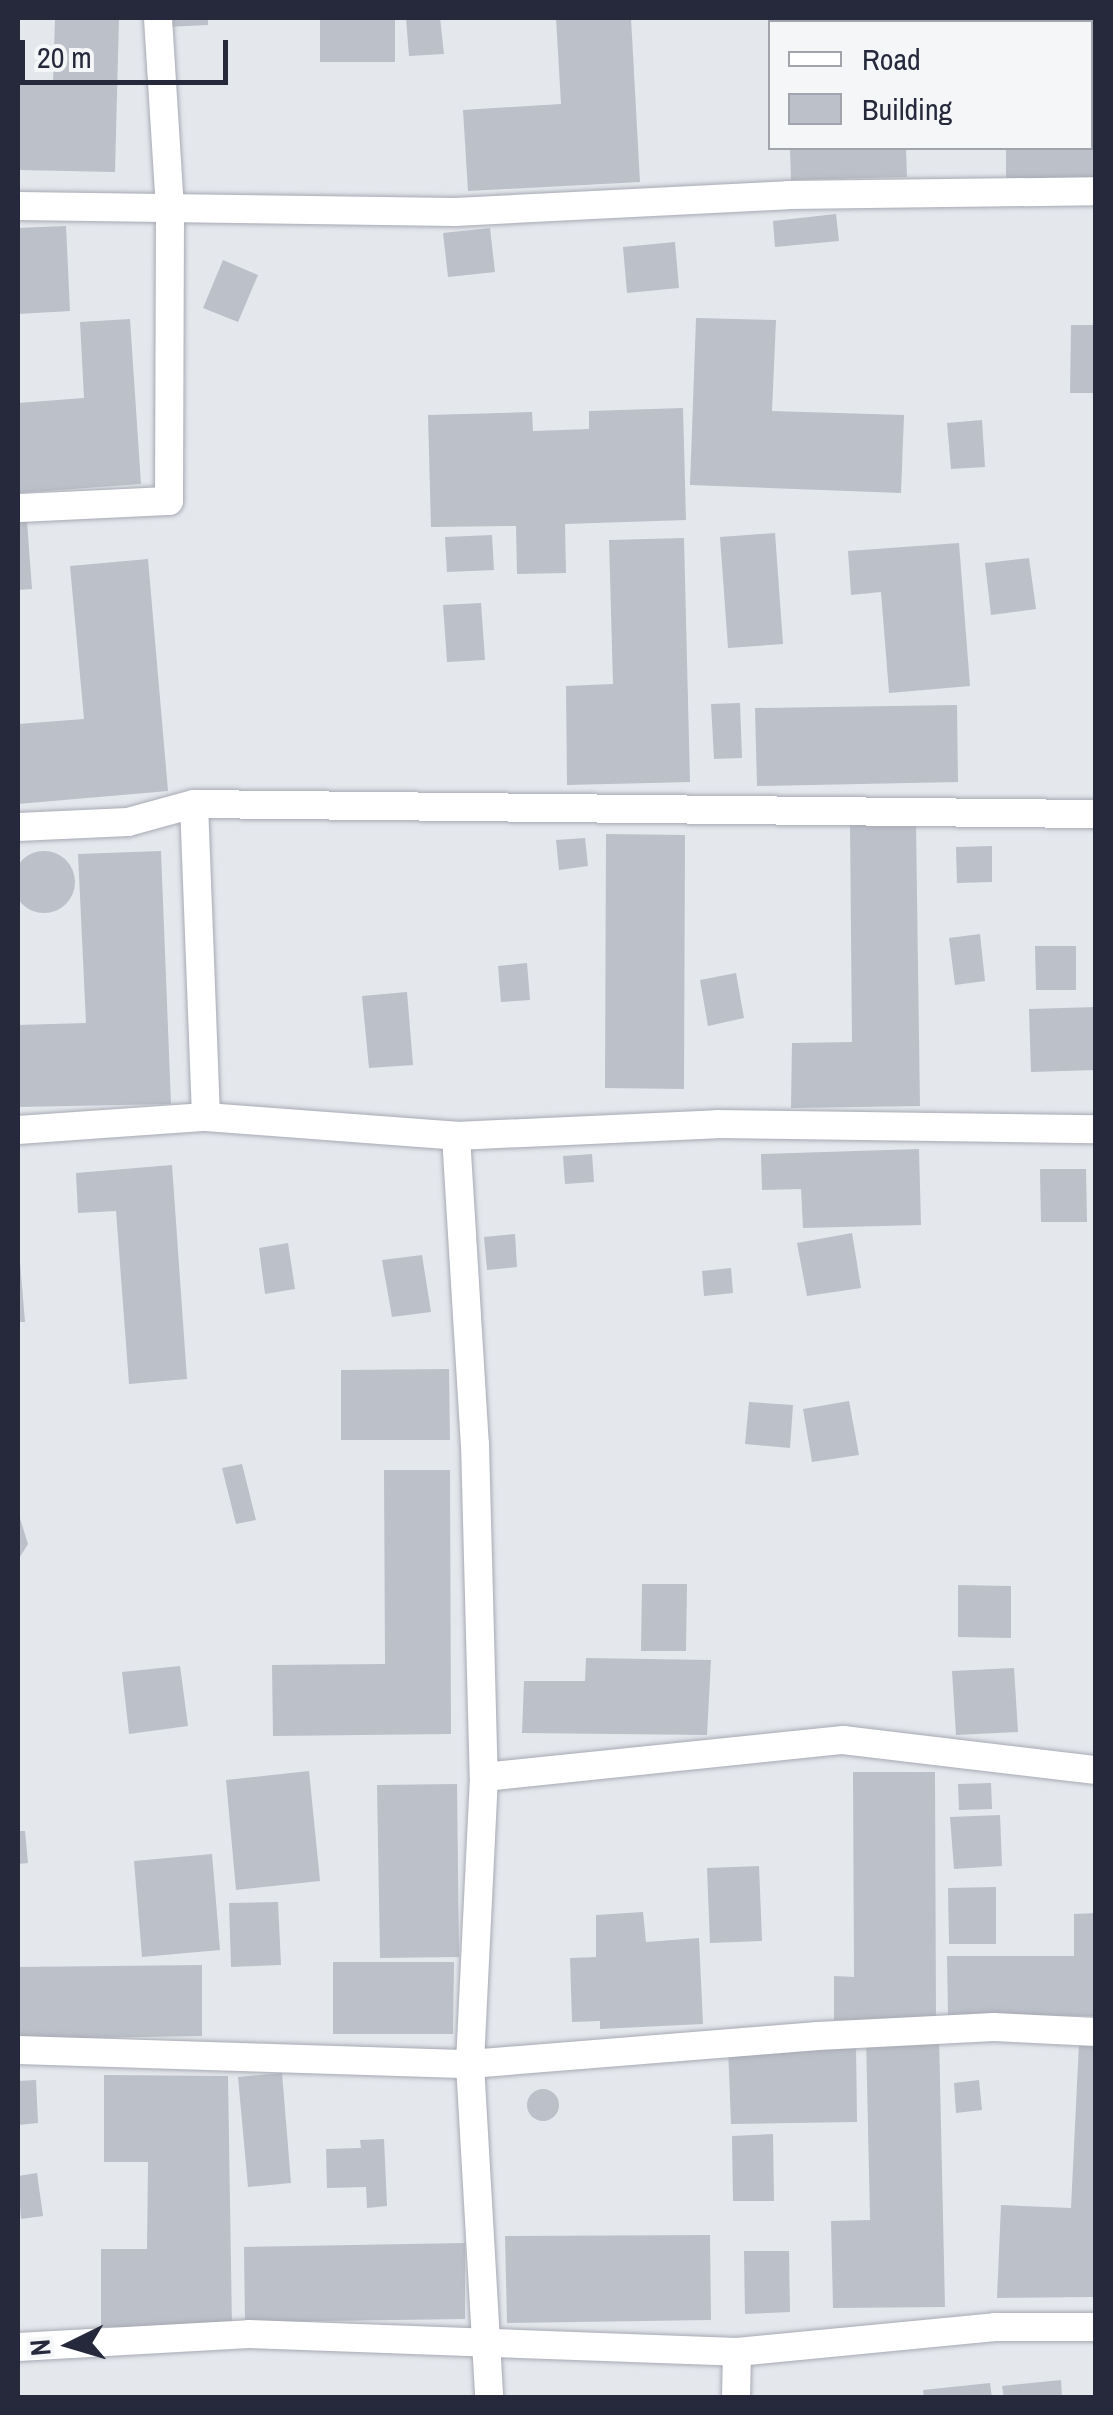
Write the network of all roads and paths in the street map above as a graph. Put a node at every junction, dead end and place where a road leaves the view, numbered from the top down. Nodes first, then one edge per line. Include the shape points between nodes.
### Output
1 (158, 18) edge
2 (1096, 191) edge
3 (18, 206) edge
4 (170, 209) junction
5 (18, 508) edge
6 (194, 804) junction
7 (1096, 814) edge
8 (18, 827) edge
9 (206, 1118) junction
10 (1096, 1128) edge
11 (18, 1130) edge
12 (456, 1136) junction
13 (1096, 1770) edge
14 (484, 1777) junction
15 (1096, 2032) edge
16 (18, 2050) edge
17 (470, 2064) junction
18 (1096, 2327) edge
19 (487, 2341) junction
20 (18, 2347) edge
21 (737, 2352) junction
22 (489, 2398) edge
23 (736, 2398) edge

1 - 4 street
2 - 4 street via 788,196 455,212
3 - 4 street
4 - 5 street via 169,500
6 - 7 street
6 - 8 street via 128,822
6 - 9 street
9 - 11 street
9 - 12 street
10 - 12 street via 717,1124
12 - 14 street via 475,1444
13 - 14 street via 843,1740
14 - 17 street
15 - 17 street via 994,2027 838,2034
16 - 17 street
17 - 19 street
18 - 21 street via 995,2327
19 - 20 street via 249,2334
19 - 21 street
19 - 22 street
21 - 23 street

